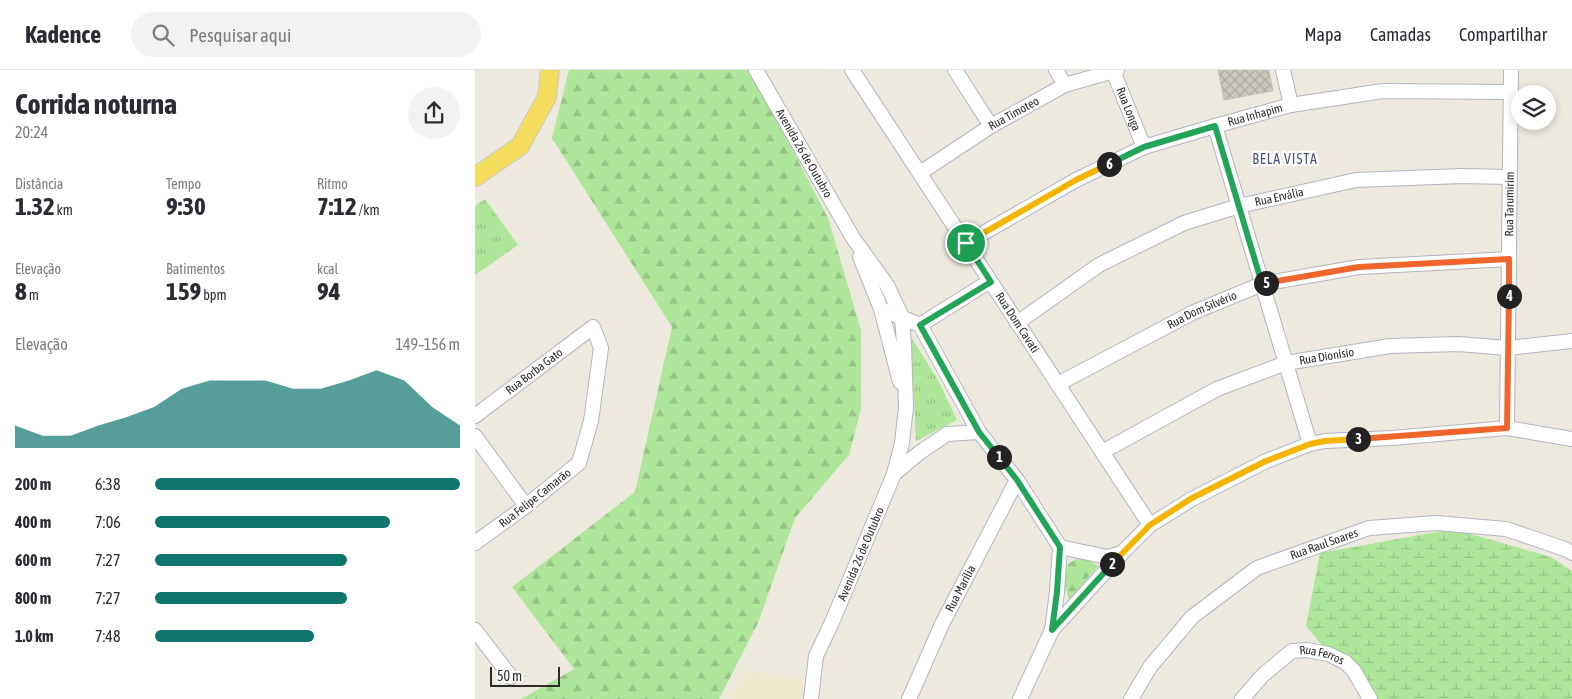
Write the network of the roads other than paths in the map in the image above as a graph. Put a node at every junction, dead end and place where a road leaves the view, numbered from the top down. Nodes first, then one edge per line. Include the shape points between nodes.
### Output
1 (550, 70) edge
2 (852, 70) edge
3 (955, 70) edge
4 (1055, 70) edge
5 (1283, 70) edge
6 (1511, 70) edge
7 (759, 71) edge
8 (1115, 71) edge
9 (1065, 85) junction
10 (1511, 85) edge
11 (1511, 92) joint
12 (1291, 105) junction
13 (991, 126) junction
14 (1215, 126) junction
15 (1144, 147) junction
16 (920, 173) junction
17 (1510, 177) junction
18 (475, 178) edge
19 (1239, 206) junction
20 (853, 238) junction
21 (966, 243) junction
22 (1509, 259) junction
23 (991, 282) junction
24 (1262, 284) junction
25 (881, 309) junction
26 (902, 317) junction
27 (1017, 322) junction
28 (920, 325) junction
29 (593, 327) joint
30 (1572, 342) edge
31 (1508, 348) junction
32 (1286, 363) junction
33 (1057, 384) junction
34 (906, 407) junction
35 (475, 416) edge
36 (1507, 428) junction
37 (979, 432) junction
38 (475, 436) edge
39 (1572, 439) edge
40 (1310, 444) junction
41 (1102, 452) junction
42 (894, 474) junction
43 (1017, 480) junction
44 (526, 506) junction
45 (1150, 525) junction
46 (475, 543) edge
47 (1060, 547) junction
48 (1122, 553) junction
49 (1572, 553) edge
50 (475, 630) edge
51 (1052, 630) junction
52 (511, 677) dead end
53 (811, 699) edge
54 (909, 699) edge
55 (1020, 699) edge
56 (1131, 699) edge
57 (1242, 699) edge
58 (1370, 699) edge

1 - 18 main road via 547,97 520,146
2 - 16 street, Rua Dom Cavati
3 - 13 street
4 - 9 street
5 - 12 street
6 - 10 street, Rua Tarumirim
7 - 20 street, Avenida 26 de Outubro
8 - 9 street, Rua Timoteo
8 - 15 street, Rua Longa
9 - 13 street, Rua Timoteo
11 - 12 street, Rua Inhapim via 1383,91
11 - 17 street, Rua Tarumirim
12 - 14 street, Rua Inhapim
13 - 16 street, Rua Timoteo
14 - 15 street, Rua Inhapim
14 - 19 street
15 - 21 street, Rua Inhapim via 1076,180
16 - 21 street, Rua Dom Cavati
17 - 19 street, Rua Ervália via 1356,180
17 - 22 street, Rua Tarumirim
19 - 24 street
19 - 27 street, Rua Ervália via 1183,223 1099,265
20 - 25 street, Avenida 26 de Outubro
20 - 26 street, Avenida 26 de Outubro via 887,285
21 - 23 street, Rua Dom Cavati
22 - 24 street, Rua Dom Silvério via 1359,267
22 - 31 street, Rua Tarumirim
23 - 27 street, Rua Dom Cavati
23 - 28 street
24 - 32 street
24 - 33 street, Rua Dom Silvério via 1191,314
25 - 26 street
25 - 34 street, Avenida 26 de Outubro
26 - 28 street
26 - 34 street, Avenida 26 de Outubro
27 - 33 street, Rua Dom Cavati
28 - 37 street
29 - 35 street, Rua Borba Gato
29 - 44 street, Rua Felipe Camarão via 601,348 591,421 579,463
30 - 31 street, Rua Dionísio
31 - 32 street, Rua Dionísio via 1457,344 1389,346
31 - 36 street, Rua Tarumirim
32 - 40 street
32 - 41 street, Rua Dionísio via 1217,389
33 - 41 street, Rua Dom Cavati
34 - 42 street, Avenida 26 de Outubro
36 - 39 street
36 - 40 street
37 - 42 street via 947,434
37 - 43 street
38 - 44 street
40 - 45 street via 1266,461 1192,498
41 - 45 street, Rua Dom Cavati
42 - 53 street, Avenida 26 de Outubro via 816,656
43 - 47 street
43 - 54 street, Rua Marília via 942,624
44 - 46 street, Rua Felipe Camarão
45 - 48 street
47 - 48 street via 1107,557
47 - 51 street
48 - 51 street
49 - 56 street, Rua Raul Soares via 1506,529 1436,523 1369,528 1257,568 1192,617 1150,667
50 - 52 street
51 - 55 street
57 - 58 street, Rua Ferros via 1263,675 1292,651 1307,650 1328,654 1345,662

